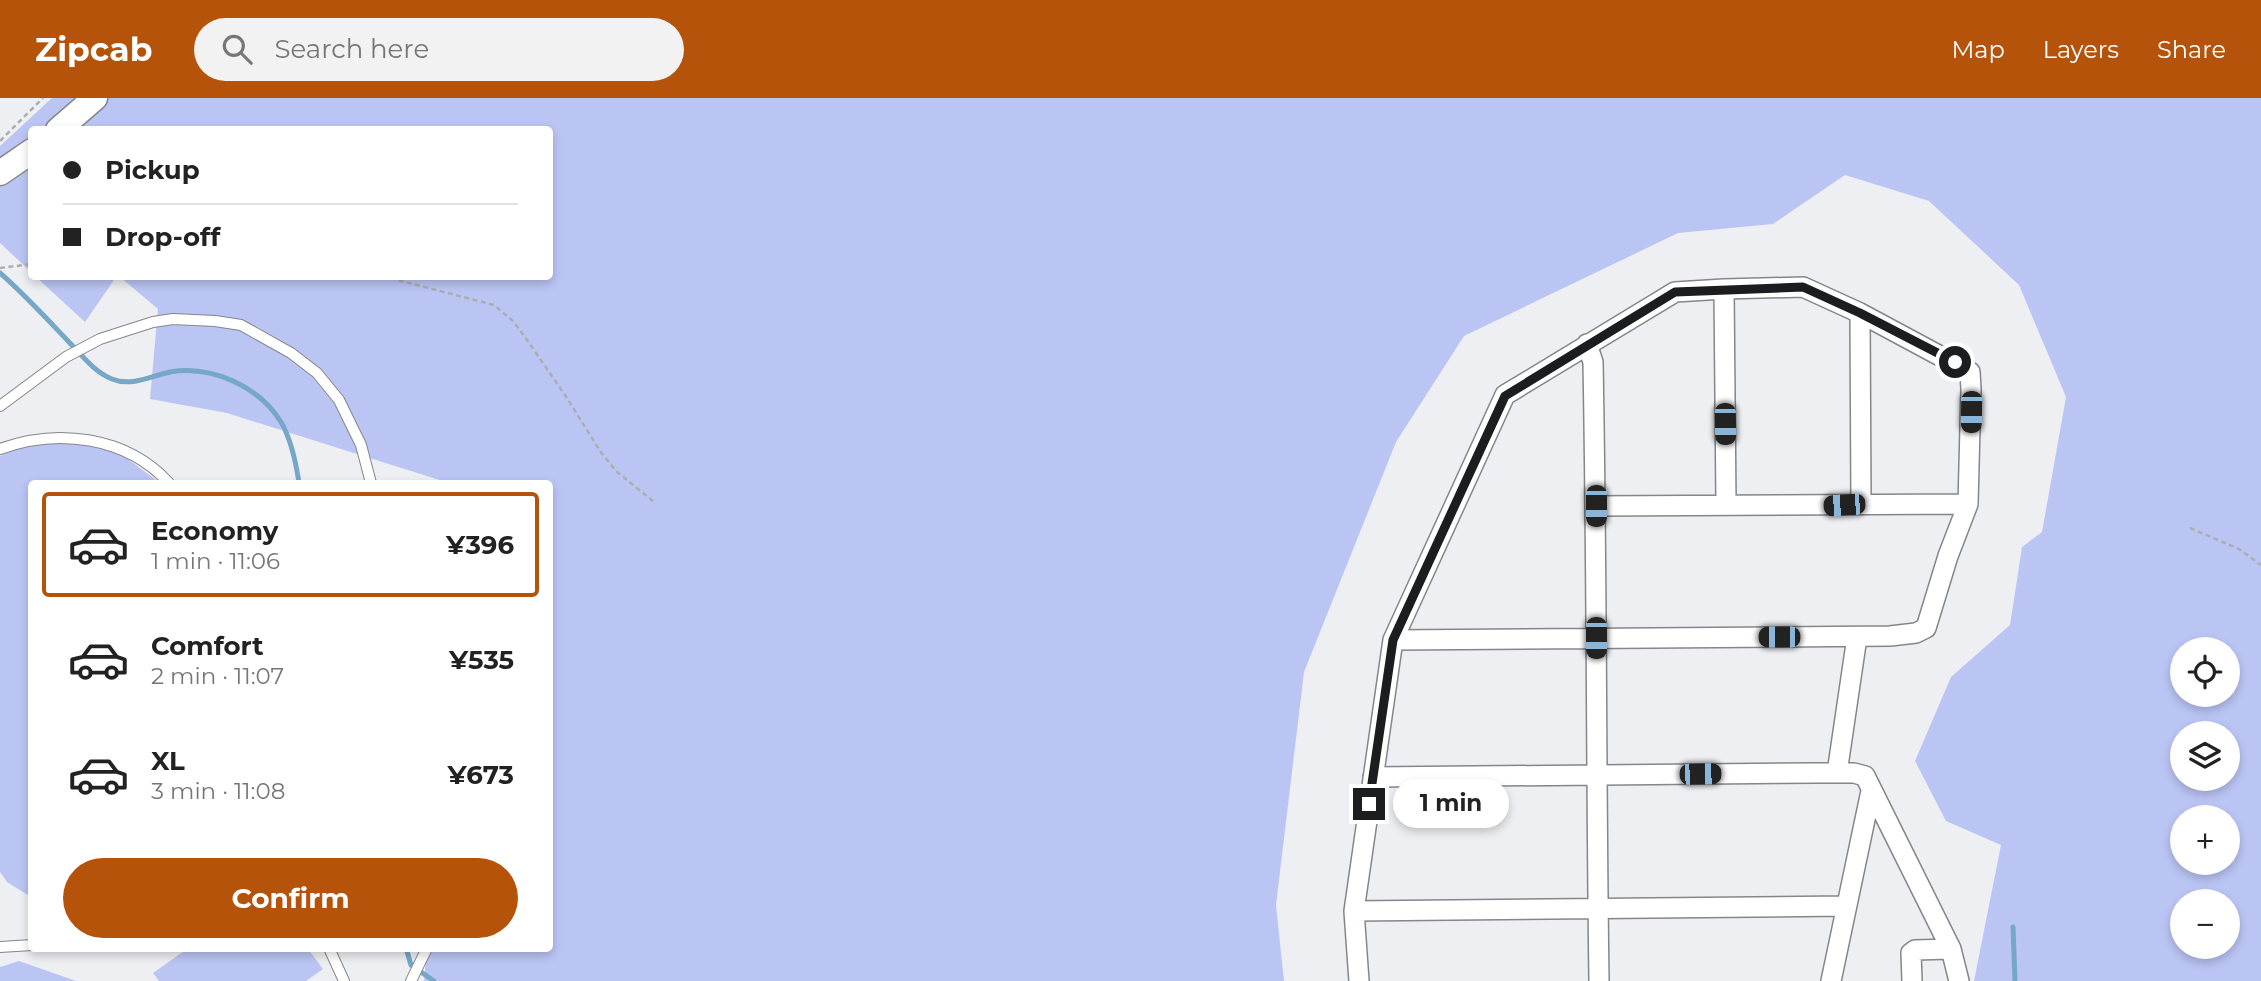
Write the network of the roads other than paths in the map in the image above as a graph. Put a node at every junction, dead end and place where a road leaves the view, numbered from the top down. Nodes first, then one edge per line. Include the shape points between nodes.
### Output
1 (95, 98) edge
2 (63, 126) edge
3 (28, 153) edge
4 (0, 173) edge
5 (1724, 289) junction
6 (1860, 313) junction
7 (1587, 344) junction
8 (0, 406) edge
9 (0, 449) edge
10 (165, 480) edge
11 (370, 480) edge
12 (1861, 504) junction
13 (1968, 504) junction
14 (1726, 505) junction
15 (1596, 506) junction
16 (1857, 637) junction
17 (1596, 638) junction
18 (1393, 640) junction
19 (1837, 773) junction
20 (1597, 775) junction
21 (1373, 777) junction
22 (1871, 792) junction
23 (1846, 906) junction
24 (1598, 908) junction
25 (1354, 912) junction
26 (28, 945) edge
27 (0, 947) edge
28 (1951, 950) junction
29 (332, 952) edge
30 (425, 952) edge
31 (344, 981) edge
32 (411, 981) edge
33 (1359, 981) edge
34 (1599, 981) edge
35 (1831, 981) edge
36 (1912, 981) edge
37 (1959, 981) edge

1 - 2 street
3 - 4 street
5 - 6 street via 1803,287
5 - 7 street via 1675,292
5 - 14 street
6 - 12 street
6 - 13 street via 1970,372
7 - 15 street via 1593,362
7 - 18 street via 1505,396
8 - 11 lane via 66,357 100,339 173,319 241,325 291,352 317,373 339,400 361,445
9 - 10 lane via 38,438 82,439 116,447
12 - 13 street
12 - 14 street
13 - 16 street via 1926,628 1904,636
14 - 15 street
15 - 17 street
16 - 17 street
16 - 19 street
17 - 18 street
17 - 20 street
18 - 21 street
19 - 20 street
19 - 22 street via 1865,776
20 - 21 street
20 - 24 street
21 - 25 street
22 - 23 street
22 - 28 street
23 - 24 street
23 - 35 street
24 - 25 street
24 - 34 street
25 - 33 street
26 - 27 lane
28 - 36 street via 1912,953
28 - 37 street
29 - 31 lane
30 - 32 lane

